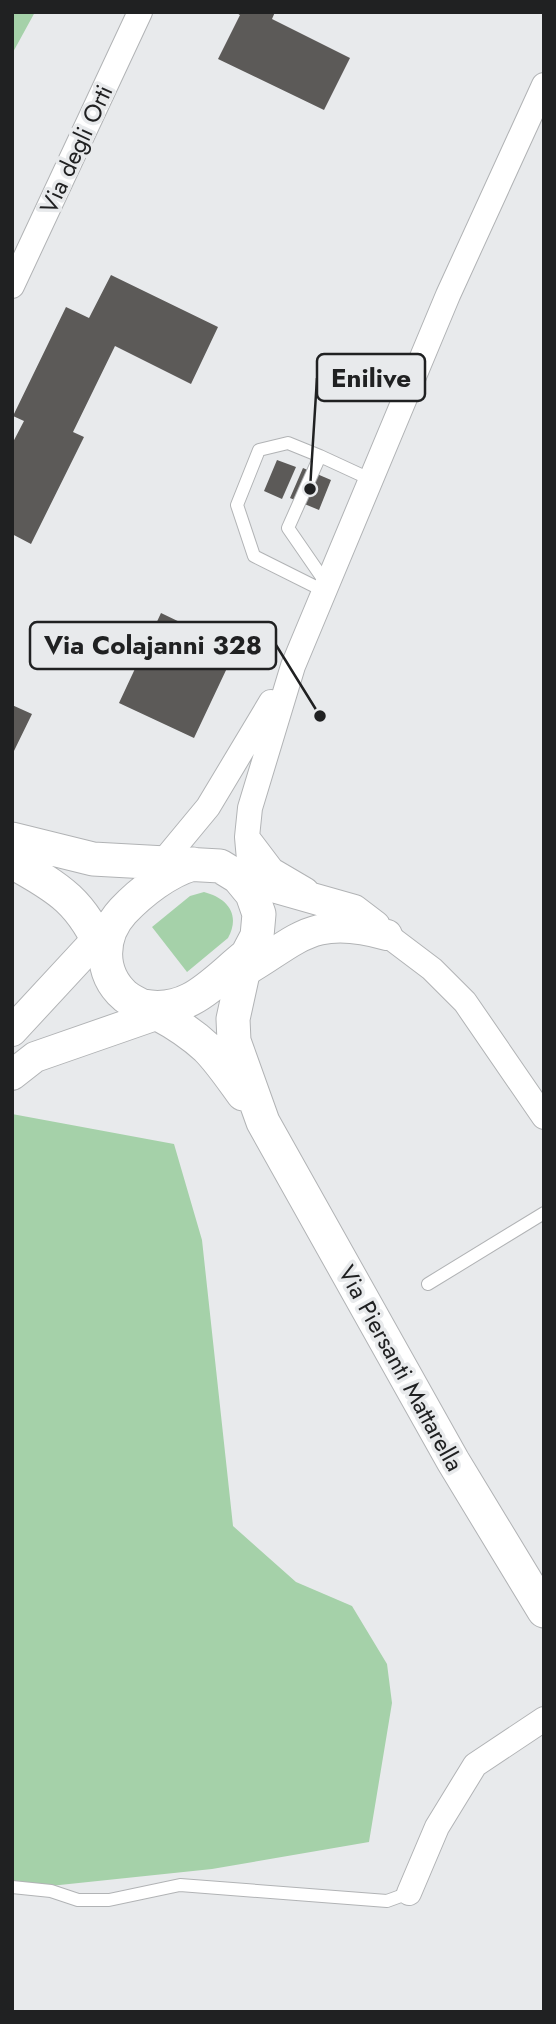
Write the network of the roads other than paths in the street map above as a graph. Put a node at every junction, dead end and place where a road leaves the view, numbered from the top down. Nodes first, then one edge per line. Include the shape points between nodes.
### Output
1 (140, 12) edge
2 (544, 85) edge
3 (12, 286) edge
4 (320, 456) junction
5 (372, 480) junction
6 (327, 589) junction
7 (293, 666) junction
8 (247, 837) junction
9 (12, 839) edge
10 (12, 862) edge
11 (162, 863) junction
12 (198, 863) junction
13 (247, 884) junction
14 (318, 898) junction
15 (112, 928) junction
16 (387, 935) junction
17 (245, 964) junction
18 (168, 1007) junction
19 (12, 1031) edge
20 (12, 1075) edge
21 (544, 1118) edge
22 (263, 1122) junction
23 (544, 1213) edge
24 (428, 1284) dead end
25 (544, 1611) edge
26 (544, 1719) edge
27 (12, 1887) edge
28 (409, 1894) joint

1 - 3 street, Via degli Orti
2 - 5 street via 448,295
4 - 5 lane
4 - 6 lane via 288,528
4 - 6 lane via 288,443 260,450 237,505 254,556
5 - 6 street
6 - 7 street
7 - 8 street via 259,772
7 - 11 street via 208,807
8 - 13 street
8 - 14 street via 272,870
9 - 11 main road via 93,859
10 - 15 main road via 66,897 90,920
11 - 12 main road
11 - 15 street
12 - 13 main road via 220,866
12 - 15 main road via 176,869
13 - 14 street
13 - 17 main road via 259,914 257,936
14 - 16 street via 354,910
15 - 18 main road via 107,971 115,986 128,998
15 - 19 street
16 - 17 street via 359,927 325,926
16 - 21 street via 466,1002
17 - 18 main road
17 - 22 main road via 233,1019 234,1041
18 - 20 street via 35,1057
18 - 22 main road via 207,1048
22 - 25 main road, Via Piersanti Mattarella via 453,1461
23 - 24 lane
26 - 28 street via 475,1765 437,1827
27 - 28 lane via 51,1891 78,1900 109,1900 180,1885 387,1901

